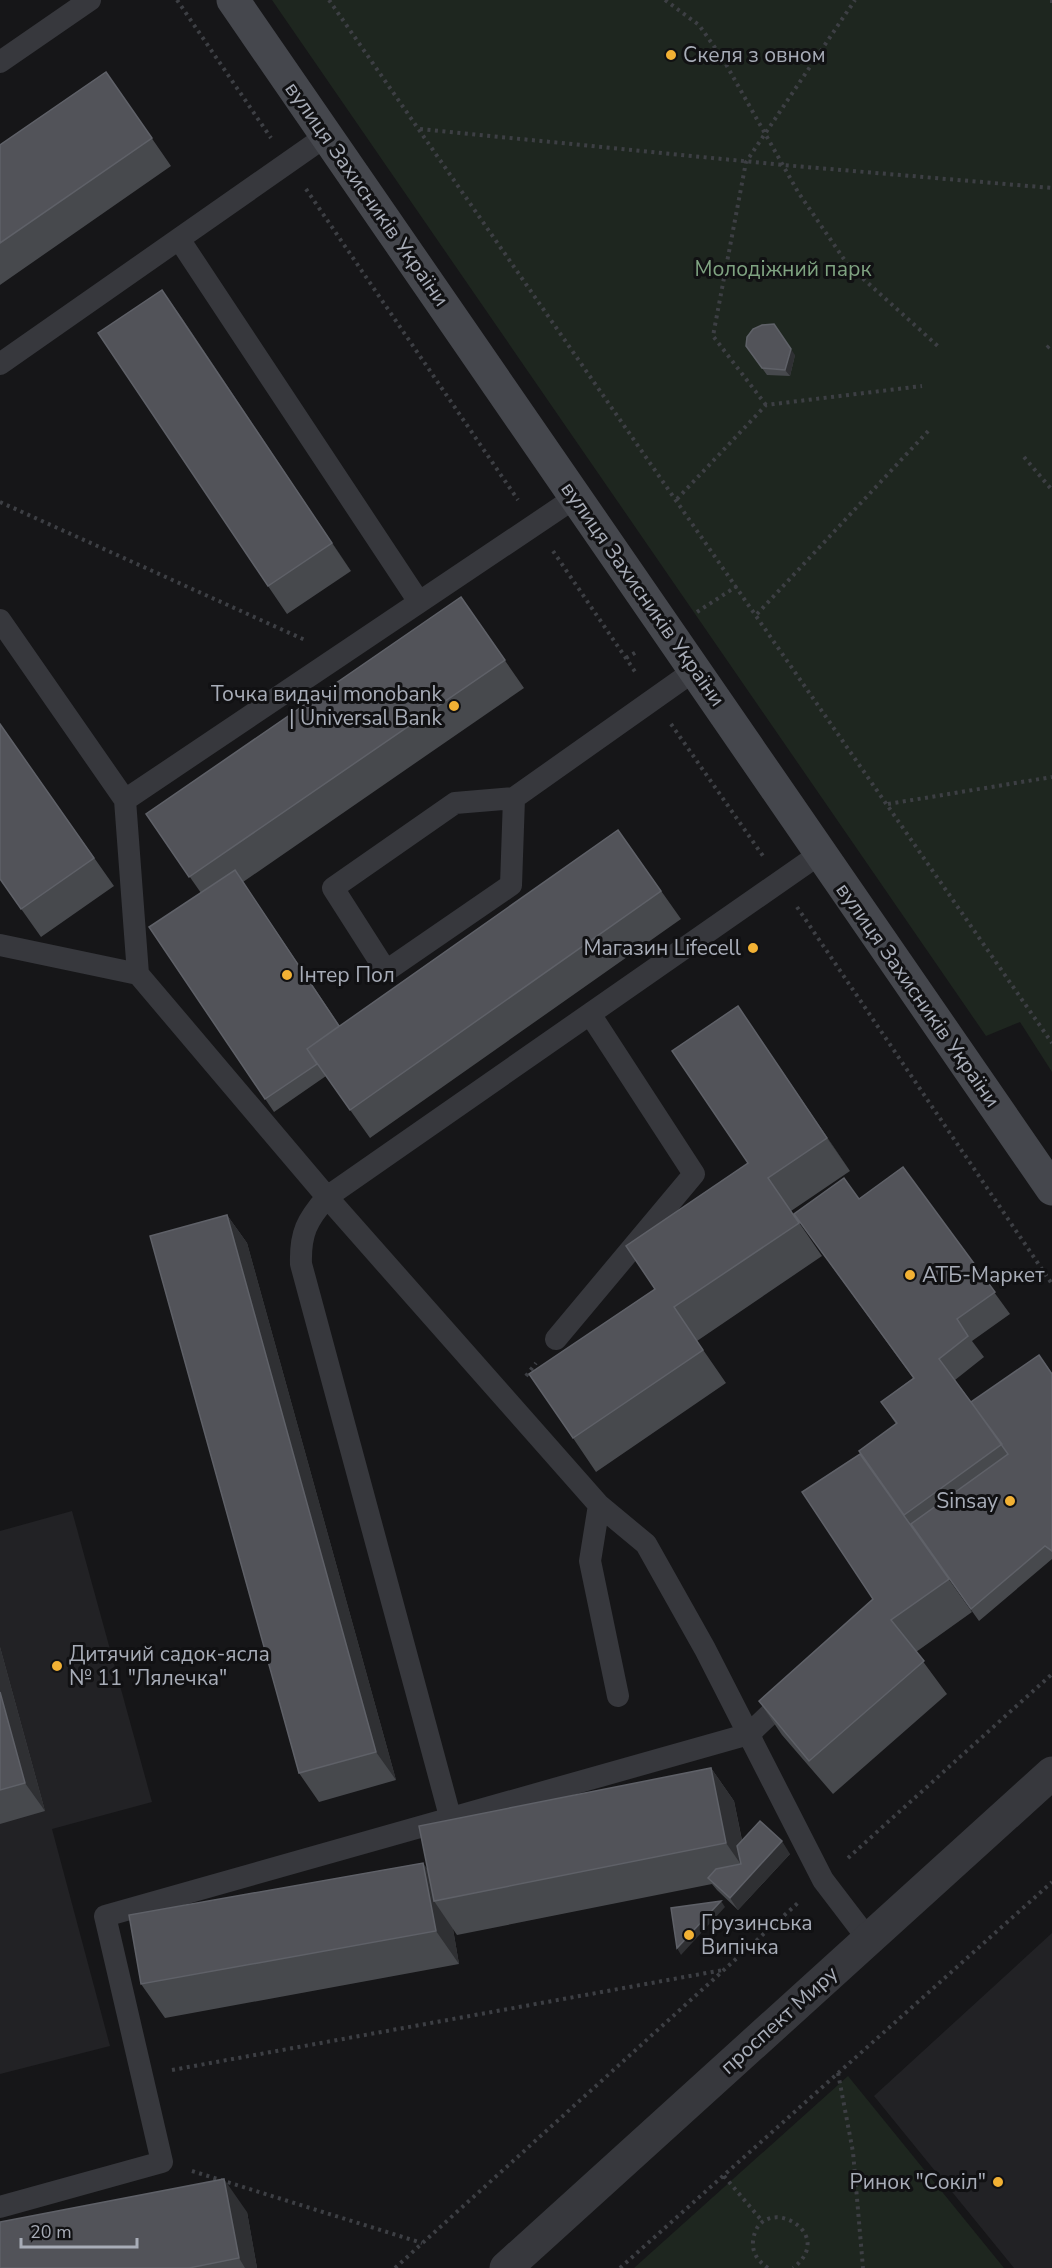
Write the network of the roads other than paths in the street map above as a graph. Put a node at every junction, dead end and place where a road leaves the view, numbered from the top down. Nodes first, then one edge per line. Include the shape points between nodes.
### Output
1 (90, 0) edge
2 (233, 0) edge
3 (0, 62) edge
4 (326, 136) junction
5 (179, 239) junction
6 (0, 364) edge
7 (576, 497) junction
8 (419, 603) junction
9 (0, 620) edge
10 (695, 670) junction
11 (514, 798) junction
12 (125, 800) junction
13 (821, 854) junction
14 (0, 945) edge
15 (138, 974) junction
16 (590, 1014) junction
17 (1052, 1189) edge
18 (327, 1197) junction
19 (556, 1339) road end
20 (599, 1505) junction
21 (805, 1681) edge
22 (618, 1696) dead end
23 (749, 1734) junction
24 (1052, 1773) edge
25 (451, 1820) junction
26 (868, 1939) junction
27 (0, 2207) edge
28 (506, 2268) edge

1 - 3 lane
2 - 4 main road, вулиця Захисників України
4 - 5 lane
4 - 7 main road, вулиця Захисників України
5 - 6 lane
5 - 8 lane
7 - 8 lane
7 - 10 main road, вулиця Захисників України
8 - 12 lane
9 - 12 lane
10 - 11 lane
10 - 13 main road, вулиця Захисників України
11 - 11 lane via 455,803 333,888 386,971 511,885
12 - 15 lane
13 - 16 lane
13 - 17 main road, вулиця Захисників України
14 - 15 lane
15 - 18 lane
16 - 18 lane
16 - 19 lane via 694,1174
18 - 20 lane
18 - 25 lane via 310,1217 300,1242 301,1264
20 - 22 lane via 590,1561
20 - 23 lane via 646,1544
21 - 23 lane
23 - 25 lane
23 - 26 lane via 823,1880
24 - 26 street, проспект Миру
25 - 27 lane via 105,1917 162,2162
26 - 28 street, проспект Миру

